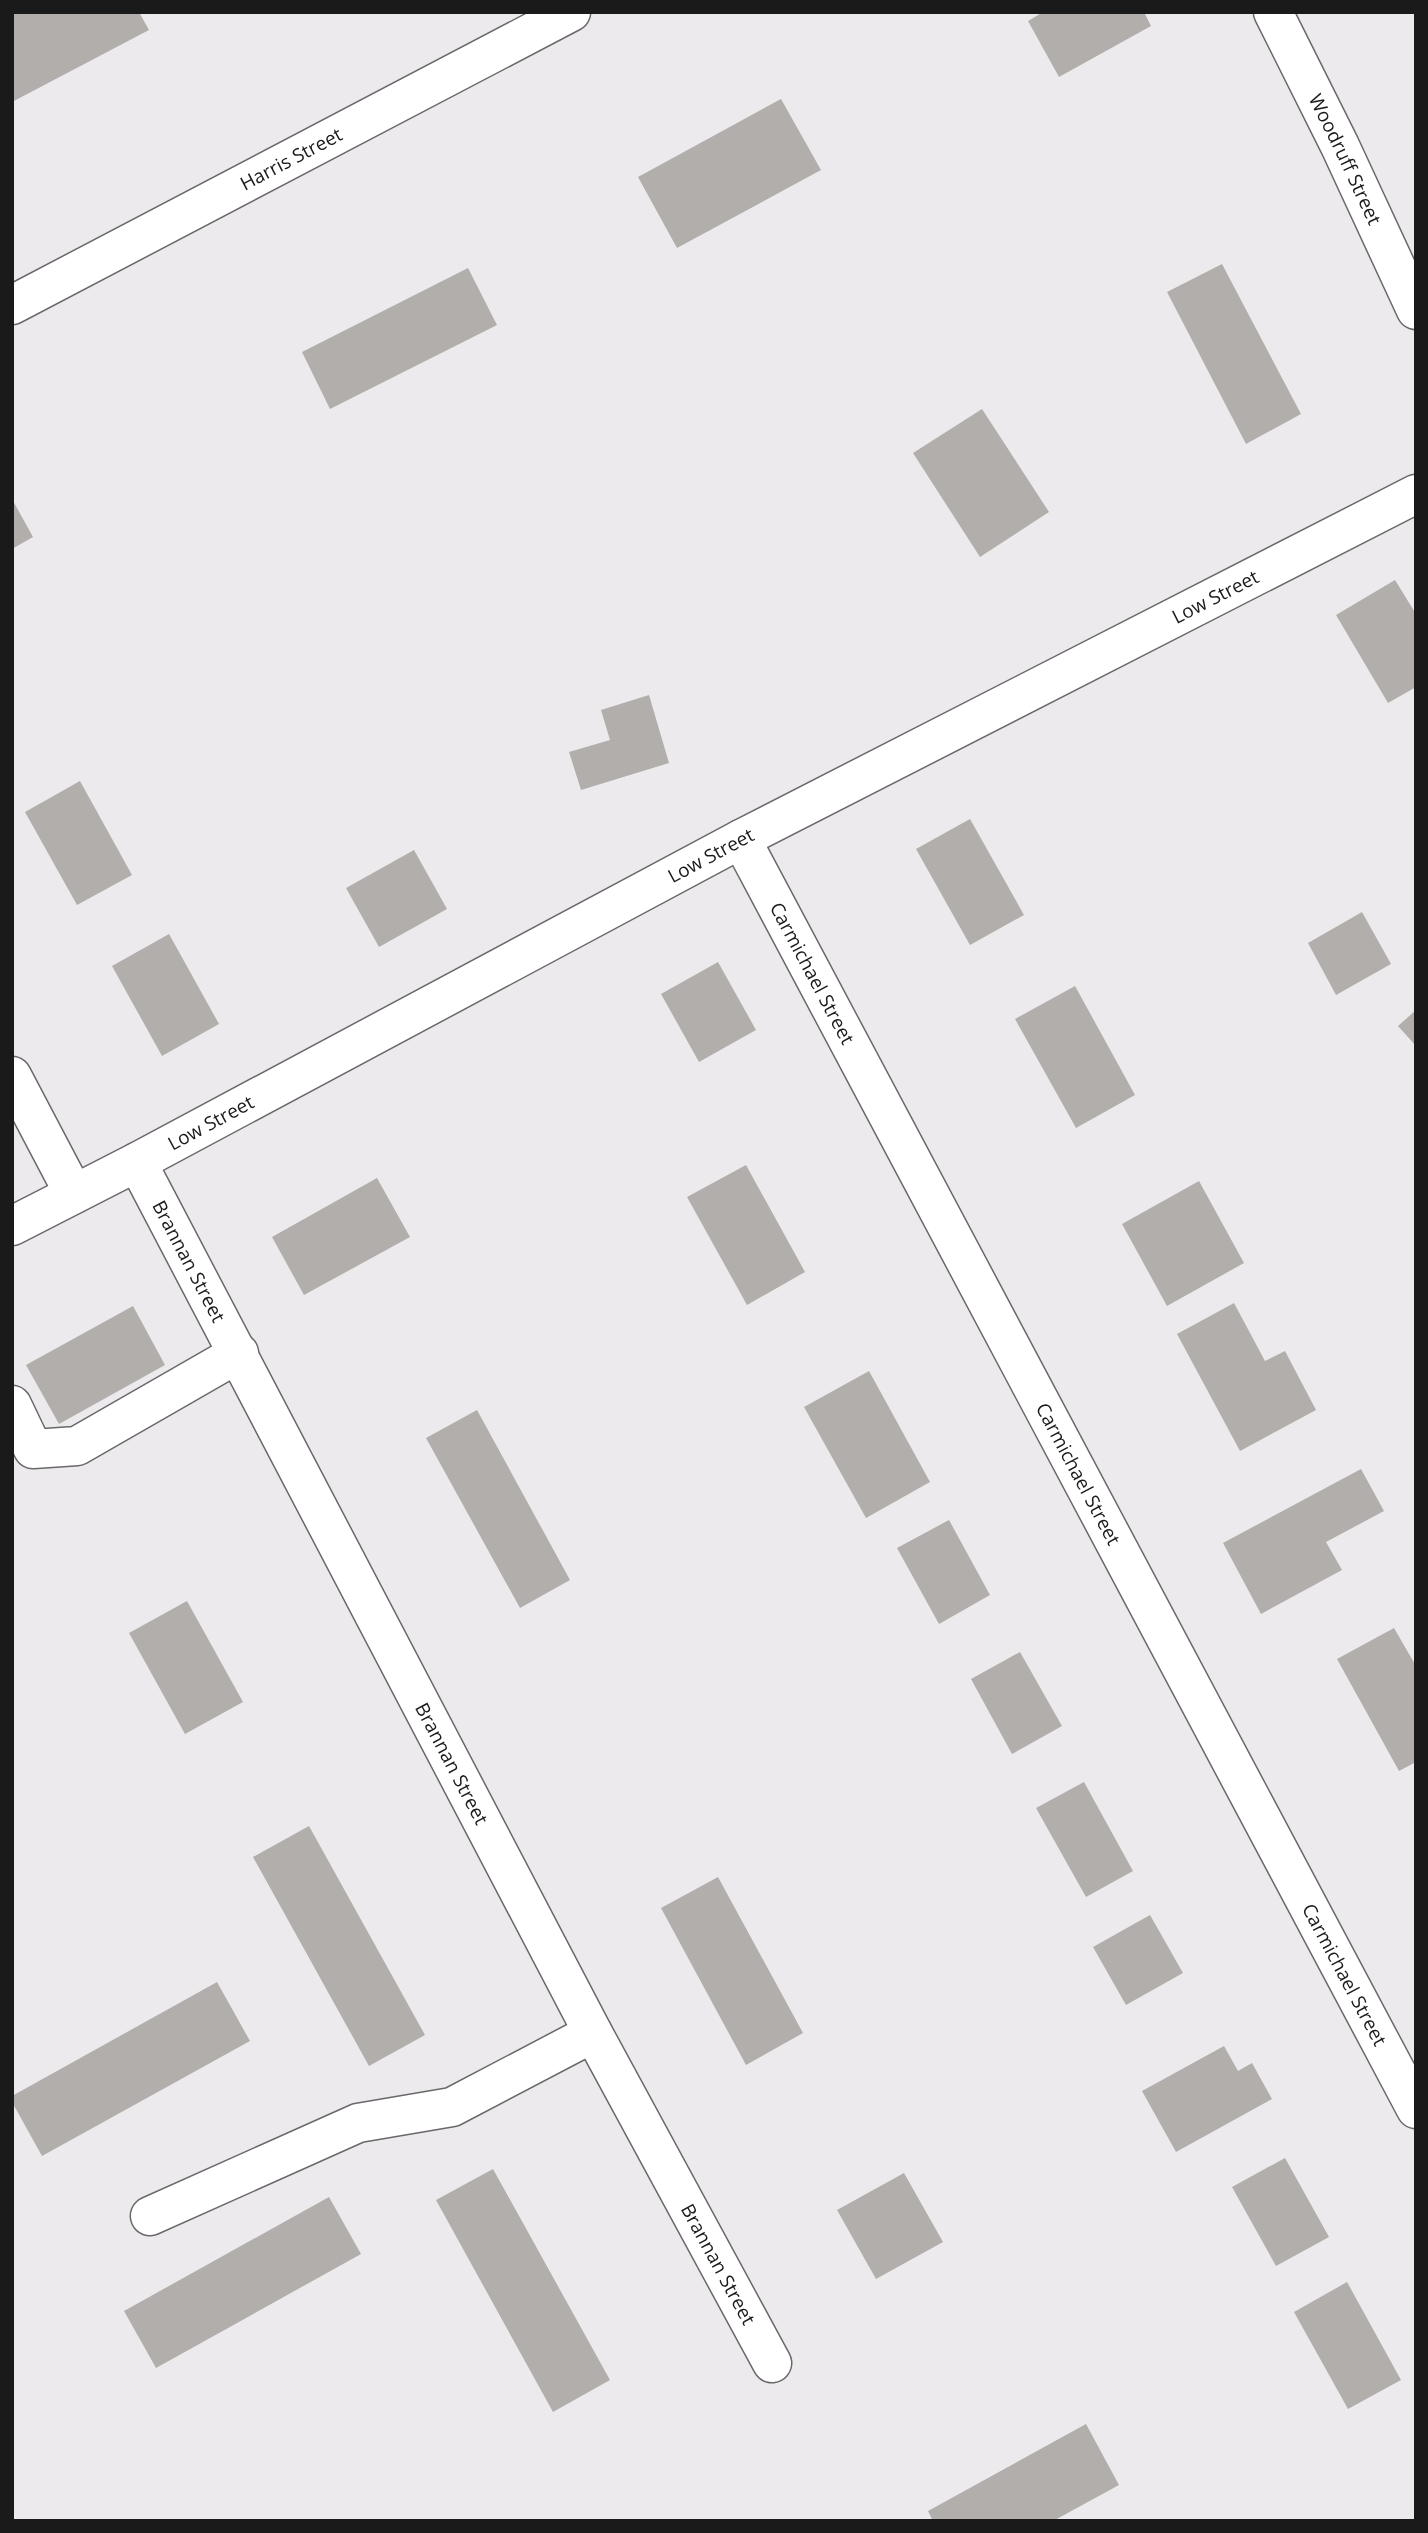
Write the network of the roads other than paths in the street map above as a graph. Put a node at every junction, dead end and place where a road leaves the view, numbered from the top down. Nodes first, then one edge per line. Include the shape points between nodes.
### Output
1 (571, 12) edge
2 (1273, 12) edge
3 (12, 305) edge
4 (1416, 310) edge
5 (1416, 494) edge
6 (741, 839) junction
7 (12, 1076) edge
8 (138, 1162) junction
9 (74, 1194) junction
10 (12, 1226) edge
11 (239, 1353) junction
12 (12, 1405) edge
13 (593, 2033) junction
14 (1416, 2109) edge
15 (150, 2216) dead end
16 (772, 2363) dead end

1 - 3 street, Harris Street
2 - 4 street, Woodruff Street
5 - 6 street, Low Street
6 - 8 street, Low Street
6 - 14 street, Carmichael Street
7 - 9 street
8 - 9 street, Low Street
8 - 11 street, Brannan Street
9 - 10 street, Low Street
11 - 12 street via 77,1446 33,1449
11 - 13 street, Brannan Street
13 - 15 street via 452,2107 358,2123
13 - 16 street, Brannan Street

